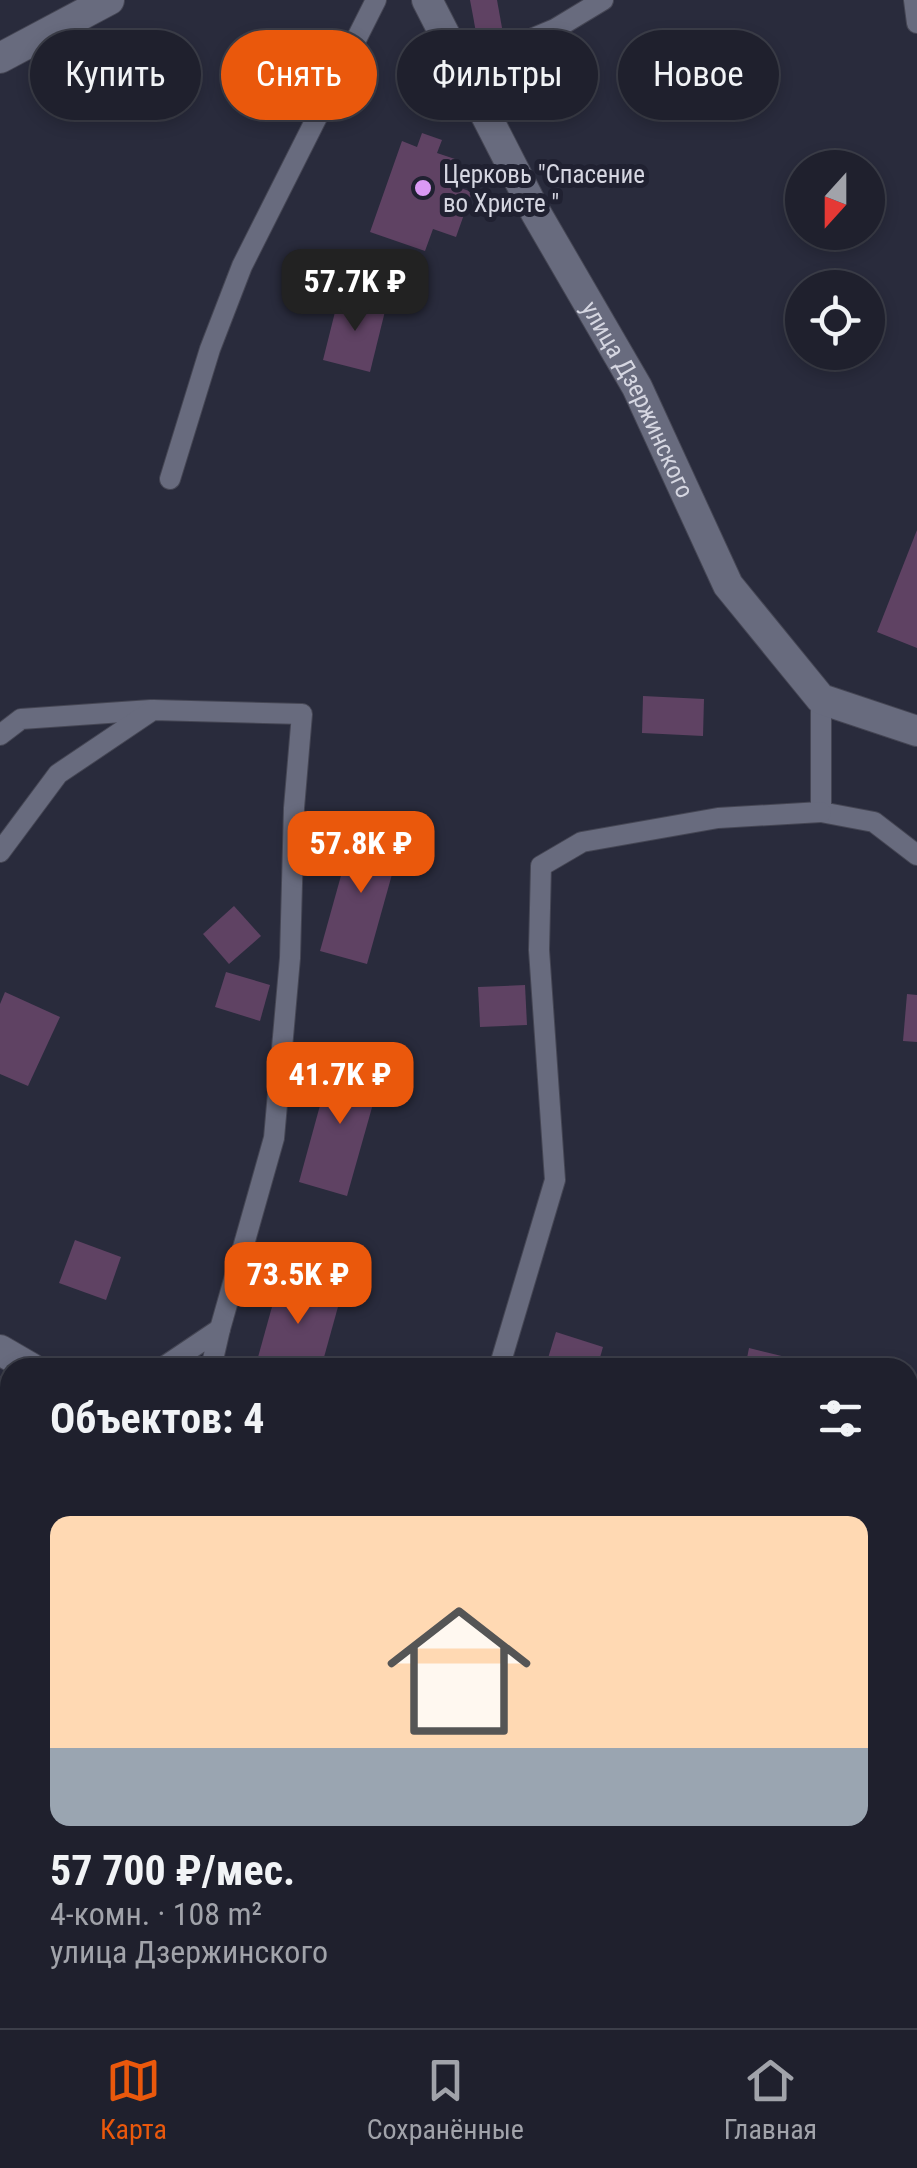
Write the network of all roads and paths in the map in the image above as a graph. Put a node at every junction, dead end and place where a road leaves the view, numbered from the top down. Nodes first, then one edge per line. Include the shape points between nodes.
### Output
1 (110, 0) edge
2 (376, 0) edge
3 (427, 0) edge
4 (603, 0) edge
5 (914, 0) edge
6 (917, 24) edge
7 (442, 30) edge
8 (555, 30) edge
9 (0, 58) edge
10 (489, 120) edge
11 (170, 479) dead end
12 (821, 700) junction
13 (153, 710) junction
14 (917, 731) edge
15 (0, 735) edge
16 (821, 812) junction
17 (0, 852) edge
18 (917, 855) edge
19 (220, 1329) junction
20 (177, 1358) edge
21 (213, 1358) edge
22 (502, 1358) edge

1 - 9 street
2 - 11 lane via 242,266
3 - 7 street, улица Дзержинского
4 - 8 lane
5 - 6 lane
10 - 12 street, улица Дзержинского via 637,387 728,585
12 - 14 street
12 - 16 lane
13 - 15 lane via 21,720
13 - 17 lane via 58,774
13 - 19 lane via 302,714 274,1138
16 - 18 lane via 874,822
16 - 22 lane via 718,818 582,842 542,866 539,950 555,1180
19 - 20 lane
19 - 21 lane

